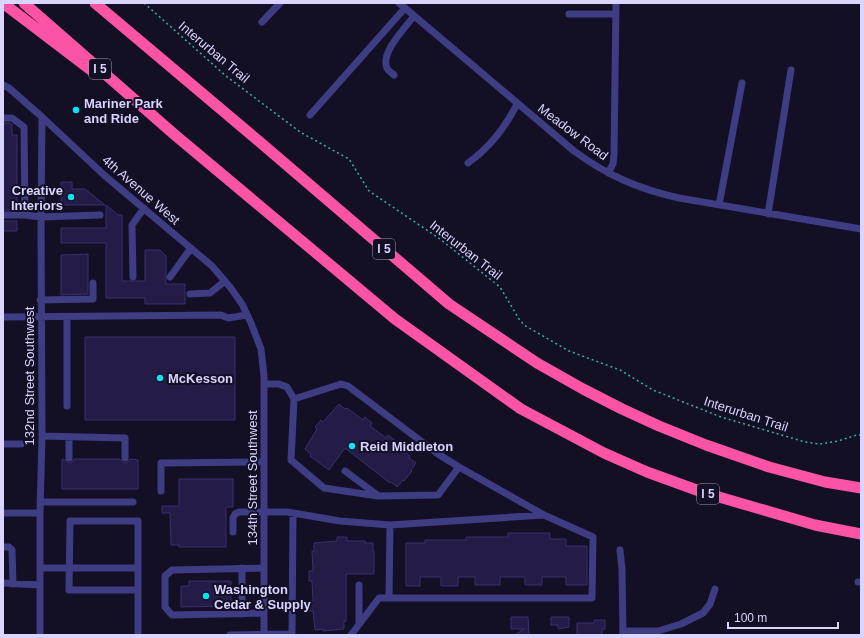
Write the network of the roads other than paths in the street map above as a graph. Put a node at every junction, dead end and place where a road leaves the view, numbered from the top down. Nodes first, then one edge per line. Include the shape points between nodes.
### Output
1 (3, 3) edge
2 (24, 3) edge
3 (95, 3) edge
4 (280, 3) edge
5 (616, 3) edge
6 (402, 6) edge
7 (569, 14) dead end
8 (616, 14) junction
9 (414, 16) junction
10 (262, 22) dead end
11 (791, 70) dead end
12 (394, 75) dead end
13 (742, 83) dead end
14 (3, 85) edge
15 (517, 104) junction
16 (310, 115) dead end
17 (42, 117) junction
18 (3, 118) edge
19 (175, 135) junction
20 (468, 163) dead end
21 (608, 173) junction
22 (719, 205) junction
23 (144, 208) junction
24 (768, 214) junction
25 (24, 215) junction
26 (100, 215) dead end
27 (3, 216) edge
28 (41, 217) junction
29 (861, 229) edge
30 (191, 248) junction
31 (133, 277) dead end
32 (170, 277) dead end
33 (225, 281) junction
34 (93, 284) dead end
35 (190, 294) dead end
36 (40, 300) junction
37 (247, 315) junction
38 (3, 317) edge
39 (40, 317) junction
40 (67, 317) junction
41 (251, 323) joint
42 (264, 384) junction
43 (294, 399) junction
44 (67, 406) dead end
45 (42, 436) junction
46 (69, 437) junction
47 (3, 444) edge
48 (21, 444) dead end
49 (69, 458) dead end
50 (125, 458) dead end
51 (264, 462) junction
52 (459, 467) junction
53 (345, 471) dead end
54 (861, 488) edge
55 (161, 491) dead end
56 (378, 496) junction
57 (40, 502) junction
58 (133, 502) dead end
59 (264, 512) junction
60 (3, 513) edge
61 (40, 513) junction
62 (293, 513) junction
63 (544, 515) junction
64 (390, 525) junction
65 (233, 532) dead end
66 (861, 534) edge
67 (3, 547) edge
68 (620, 550) dead end
69 (41, 568) junction
70 (70, 568) junction
71 (138, 568) junction
72 (242, 568) junction
73 (264, 568) junction
74 (3, 583) edge
75 (13, 584) junction
76 (40, 585) junction
77 (359, 585) dead end
78 (715, 589) dead end
79 (138, 590) junction
80 (390, 598) junction
81 (264, 612) junction
82 (242, 614) junction
83 (359, 624) junction
84 (623, 633) edge
85 (40, 635) edge
86 (138, 635) edge
87 (230, 635) edge
88 (237, 635) edge
89 (264, 635) edge
90 (292, 635) edge
91 (351, 635) edge

1 - 19 highway
2 - 19 highway, I 5
3 - 54 highway, I 5 via 449,304 537,363 622,409 706,445 769,467 825,482
4 - 10 street
5 - 8 street
6 - 9 street, Meadow Road
6 - 16 street
7 - 8 street
8 - 21 street via 614,155
9 - 12 street via 385,58 387,69
9 - 15 street, Meadow Road
11 - 24 street
13 - 22 street
14 - 17 street, 4th Avenue West
15 - 20 street via 494,140
15 - 21 street, Meadow Road via 574,152
17 - 23 street, 4th Avenue West via 104,175
17 - 28 street, 132nd Street Southwest
18 - 25 street via 12,118 24,127
19 - 66 highway, I 5 via 395,319 521,409 604,453 647,472 702,492 815,525
21 - 22 street, Meadow Road via 655,193
22 - 24 street, Meadow Road
23 - 30 street, 4th Avenue West
23 - 31 street via 132,225
24 - 29 street, Meadow Road
25 - 27 street
25 - 28 street
26 - 28 street
28 - 36 street, 132nd Street Southwest
30 - 32 street
30 - 33 street, 4th Avenue West
33 - 35 street via 210,294
33 - 37 street, 4th Avenue West
34 - 36 street via 93,299
36 - 39 street, 132nd Street Southwest
37 - 40 street via 228,318 221,315
37 - 41 street, 4th Avenue West
38 - 39 street
39 - 40 street
39 - 45 street, 132nd Street Southwest
40 - 44 street
41 - 42 street, 134th Street Southwest via 261,348
42 - 43 street via 287,387
42 - 51 street, 134th Street Southwest
43 - 52 street via 341,384 348,386
43 - 56 street via 291,460 324,488
45 - 46 street
45 - 57 street, 132nd Street Southwest
46 - 49 street
46 - 50 street via 125,438
47 - 48 street
51 - 55 street via 161,463
51 - 59 street, 134th Street Southwest
52 - 56 street via 438,495
52 - 63 street
53 - 56 street
57 - 58 street
57 - 61 street, 132nd Street Southwest
59 - 62 street
59 - 65 street via 235,514
59 - 73 street, 134th Street Southwest
60 - 61 street
61 - 69 street, 132nd Street Southwest
62 - 64 street via 340,521
62 - 90 street
63 - 64 street
63 - 80 street via 593,537 592,598
64 - 80 street
67 - 75 street via 12,550
68 - 84 street
69 - 70 street
69 - 76 street, 132nd Street Southwest
70 - 71 street
70 - 71 street via 70,521 138,521
70 - 79 street via 69,590
71 - 79 street
72 - 73 street
72 - 82 street
72 - 82 street via 172,570 165,576 165,607 172,615
73 - 81 street, 134th Street Southwest
74 - 75 street
75 - 76 street
76 - 85 street, 132nd Street Southwest
77 - 83 street
78 - 84 street via 710,604 703,613 681,624 658,631
79 - 86 street
80 - 83 street via 378,598
81 - 82 street
81 - 89 street, 134th Street Southwest
83 - 91 street
87 - 88 street
88 - 89 street
89 - 90 street

